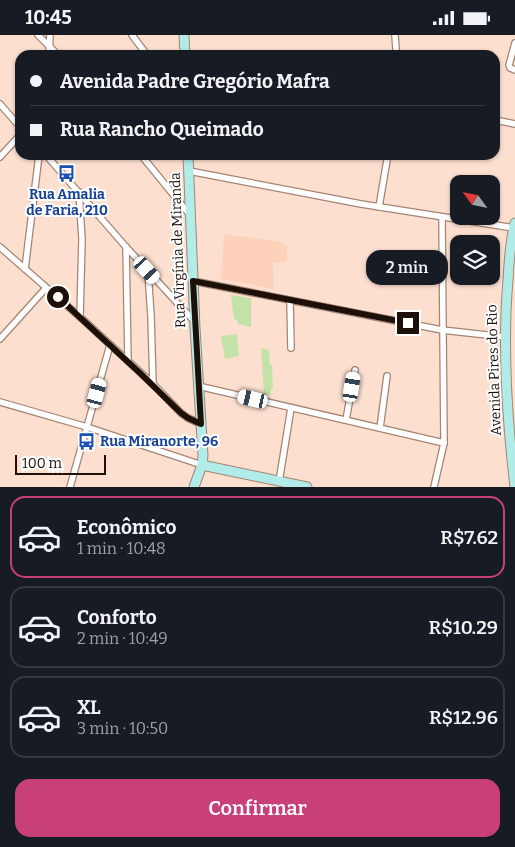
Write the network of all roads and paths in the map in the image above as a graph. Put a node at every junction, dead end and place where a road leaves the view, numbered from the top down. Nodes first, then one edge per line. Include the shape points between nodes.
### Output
1 (38, 35) edge
2 (50, 35) edge
3 (132, 35) edge
4 (184, 35) edge
5 (395, 35) edge
6 (515, 43) edge
7 (50, 45) junction
8 (396, 49) dead end
9 (50, 50) edge
10 (54, 50) edge
11 (143, 50) edge
12 (185, 50) edge
13 (515, 71) edge
14 (0, 104) edge
15 (15, 121) edge
16 (500, 121) edge
17 (515, 123) edge
18 (15, 140) edge
19 (0, 157) edge
20 (38, 160) edge
21 (50, 160) edge
22 (145, 160) edge
23 (188, 160) edge
24 (387, 160) dead end
25 (189, 171) junction
26 (79, 192) junction
27 (379, 207) junction
28 (190, 215) junction
29 (442, 217) junction
30 (514, 225) edge
31 (0, 247) edge
32 (126, 247) junction
33 (513, 249) edge
34 (25, 269) junction
35 (147, 270) junction
36 (193, 281) junction
37 (46, 288) junction
38 (290, 301) junction
39 (510, 305) edge
40 (80, 317) junction
41 (195, 321) junction
42 (442, 330) junction
43 (505, 337) junction
44 (0, 339) edge
45 (110, 345) junction
46 (291, 348) dead end
47 (128, 361) junction
48 (355, 370) dead end
49 (386, 376) dead end
50 (153, 384) junction
51 (198, 387) junction
52 (0, 402) edge
53 (291, 408) junction
54 (346, 420) junction
55 (201, 424) junction
56 (87, 427) junction
57 (380, 428) junction
58 (444, 443) junction
59 (202, 465) junction
60 (279, 481) junction
61 (515, 486) edge
62 (70, 487) edge
63 (194, 487) edge
64 (307, 487) edge
65 (434, 487) edge

1 - 7 street
2 - 7 street
3 - 11 street
4 - 12 street
5 - 8 street
6 - 13 street via 509,65
7 - 9 street
7 - 10 street
14 - 15 street
16 - 17 street
18 - 19 street
20 - 34 street
21 - 26 street
22 - 28 street
23 - 25 street, Rua Virgínia de Miranda
24 - 27 street
25 - 27 street
25 - 28 street, Rua Virgínia de Miranda
26 - 32 street
26 - 40 street via 82,239
27 - 29 street
28 - 36 street, Rua Virgínia de Miranda
29 - 30 street
29 - 42 street
30 - 33 street, Avenida Pires do Rio
31 - 34 street
32 - 35 street
32 - 47 street
33 - 39 street, Avenida Pires do Rio
34 - 37 street
35 - 41 street
35 - 50 street
36 - 38 street
36 - 41 street, Rua Virgínia de Miranda
37 - 40 street
37 - 44 street
38 - 42 street
38 - 46 street
39 - 43 street, Avenida Pires do Rio
40 - 45 street
41 - 51 street, Rua Virgínia de Miranda
42 - 43 street
42 - 58 street
43 - 61 street, Avenida Pires do Rio
45 - 47 street
45 - 56 street
47 - 50 street
48 - 54 street
49 - 57 street
50 - 55 street via 181,413
51 - 53 street
51 - 55 street, Rua Virgínia de Miranda
52 - 56 street
53 - 54 street
53 - 60 street
54 - 57 street
55 - 59 street, Rua Virgínia de Miranda
56 - 59 street
56 - 62 street
57 - 58 street
58 - 65 street
59 - 60 street
59 - 63 street
60 - 64 street

